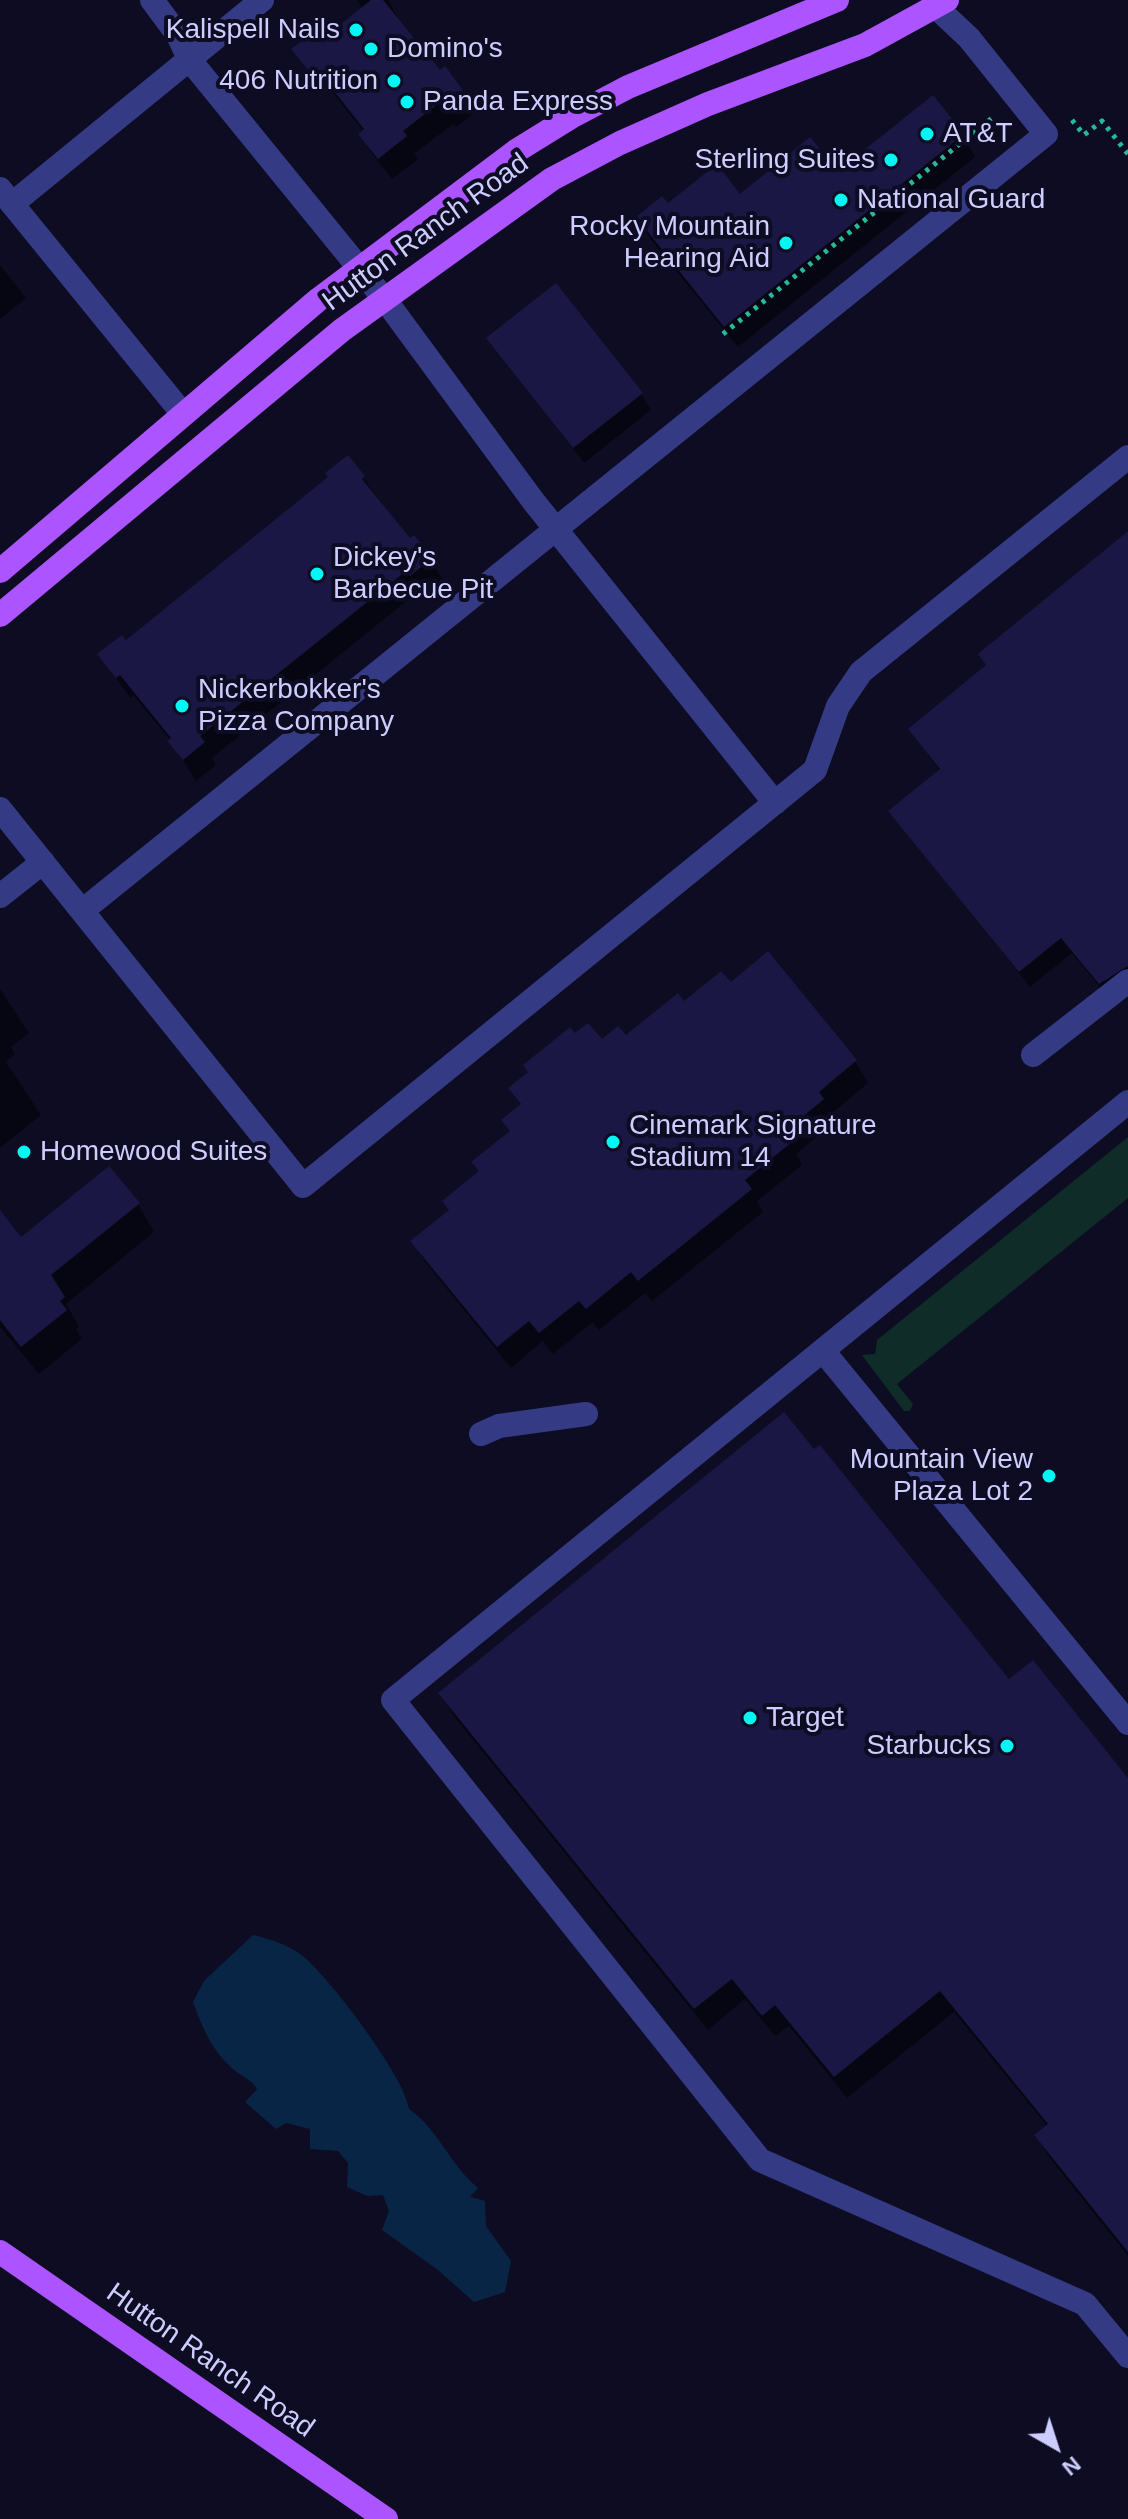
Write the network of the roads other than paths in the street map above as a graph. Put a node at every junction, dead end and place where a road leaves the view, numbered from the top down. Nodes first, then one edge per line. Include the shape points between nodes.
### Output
1 (152, 0) edge
2 (262, 0) edge
3 (837, 0) edge
4 (942, 3) edge
5 (189, 59) junction
6 (6, 196) edge
7 (359, 268) junction
8 (386, 301) junction
9 (183, 414) junction
10 (1128, 457) edge
11 (556, 529) junction
12 (0, 571) edge
13 (0, 615) edge
14 (775, 803) junction
15 (0, 809) edge
16 (43, 862) junction
17 (0, 896) edge
18 (82, 911) junction
19 (1128, 981) edge
20 (1033, 1055) dead end
21 (1128, 1102) edge
22 (824, 1352) junction
23 (586, 1414) dead end
24 (481, 1434) dead end
25 (1128, 1723) edge
26 (0, 2252) edge
27 (1128, 2356) edge
28 (386, 2519) edge

1 - 5 lane
2 - 5 lane
3 - 7 main road, Hutton Ranch Road via 722,45 571,117 516,151
4 - 8 main road, Hutton Ranch Road via 865,45 708,104 589,159 514,204
4 - 11 lane via 1046,134
5 - 6 lane
5 - 7 lane
6 - 9 lane
7 - 8 lane
7 - 9 main road, Hutton Ranch Road
8 - 11 lane
8 - 13 main road, Hutton Ranch Road via 342,330
9 - 12 main road, Hutton Ranch Road
10 - 14 lane via 861,672 838,706 815,770
11 - 14 lane
11 - 18 lane
14 - 18 lane via 303,1186
15 - 16 lane
16 - 17 lane
16 - 18 lane
19 - 20 lane
21 - 22 lane
22 - 25 lane
22 - 27 lane via 393,1700 760,2160 1085,2304
23 - 24 lane via 499,1426
26 - 28 main road, Hutton Ranch Road

